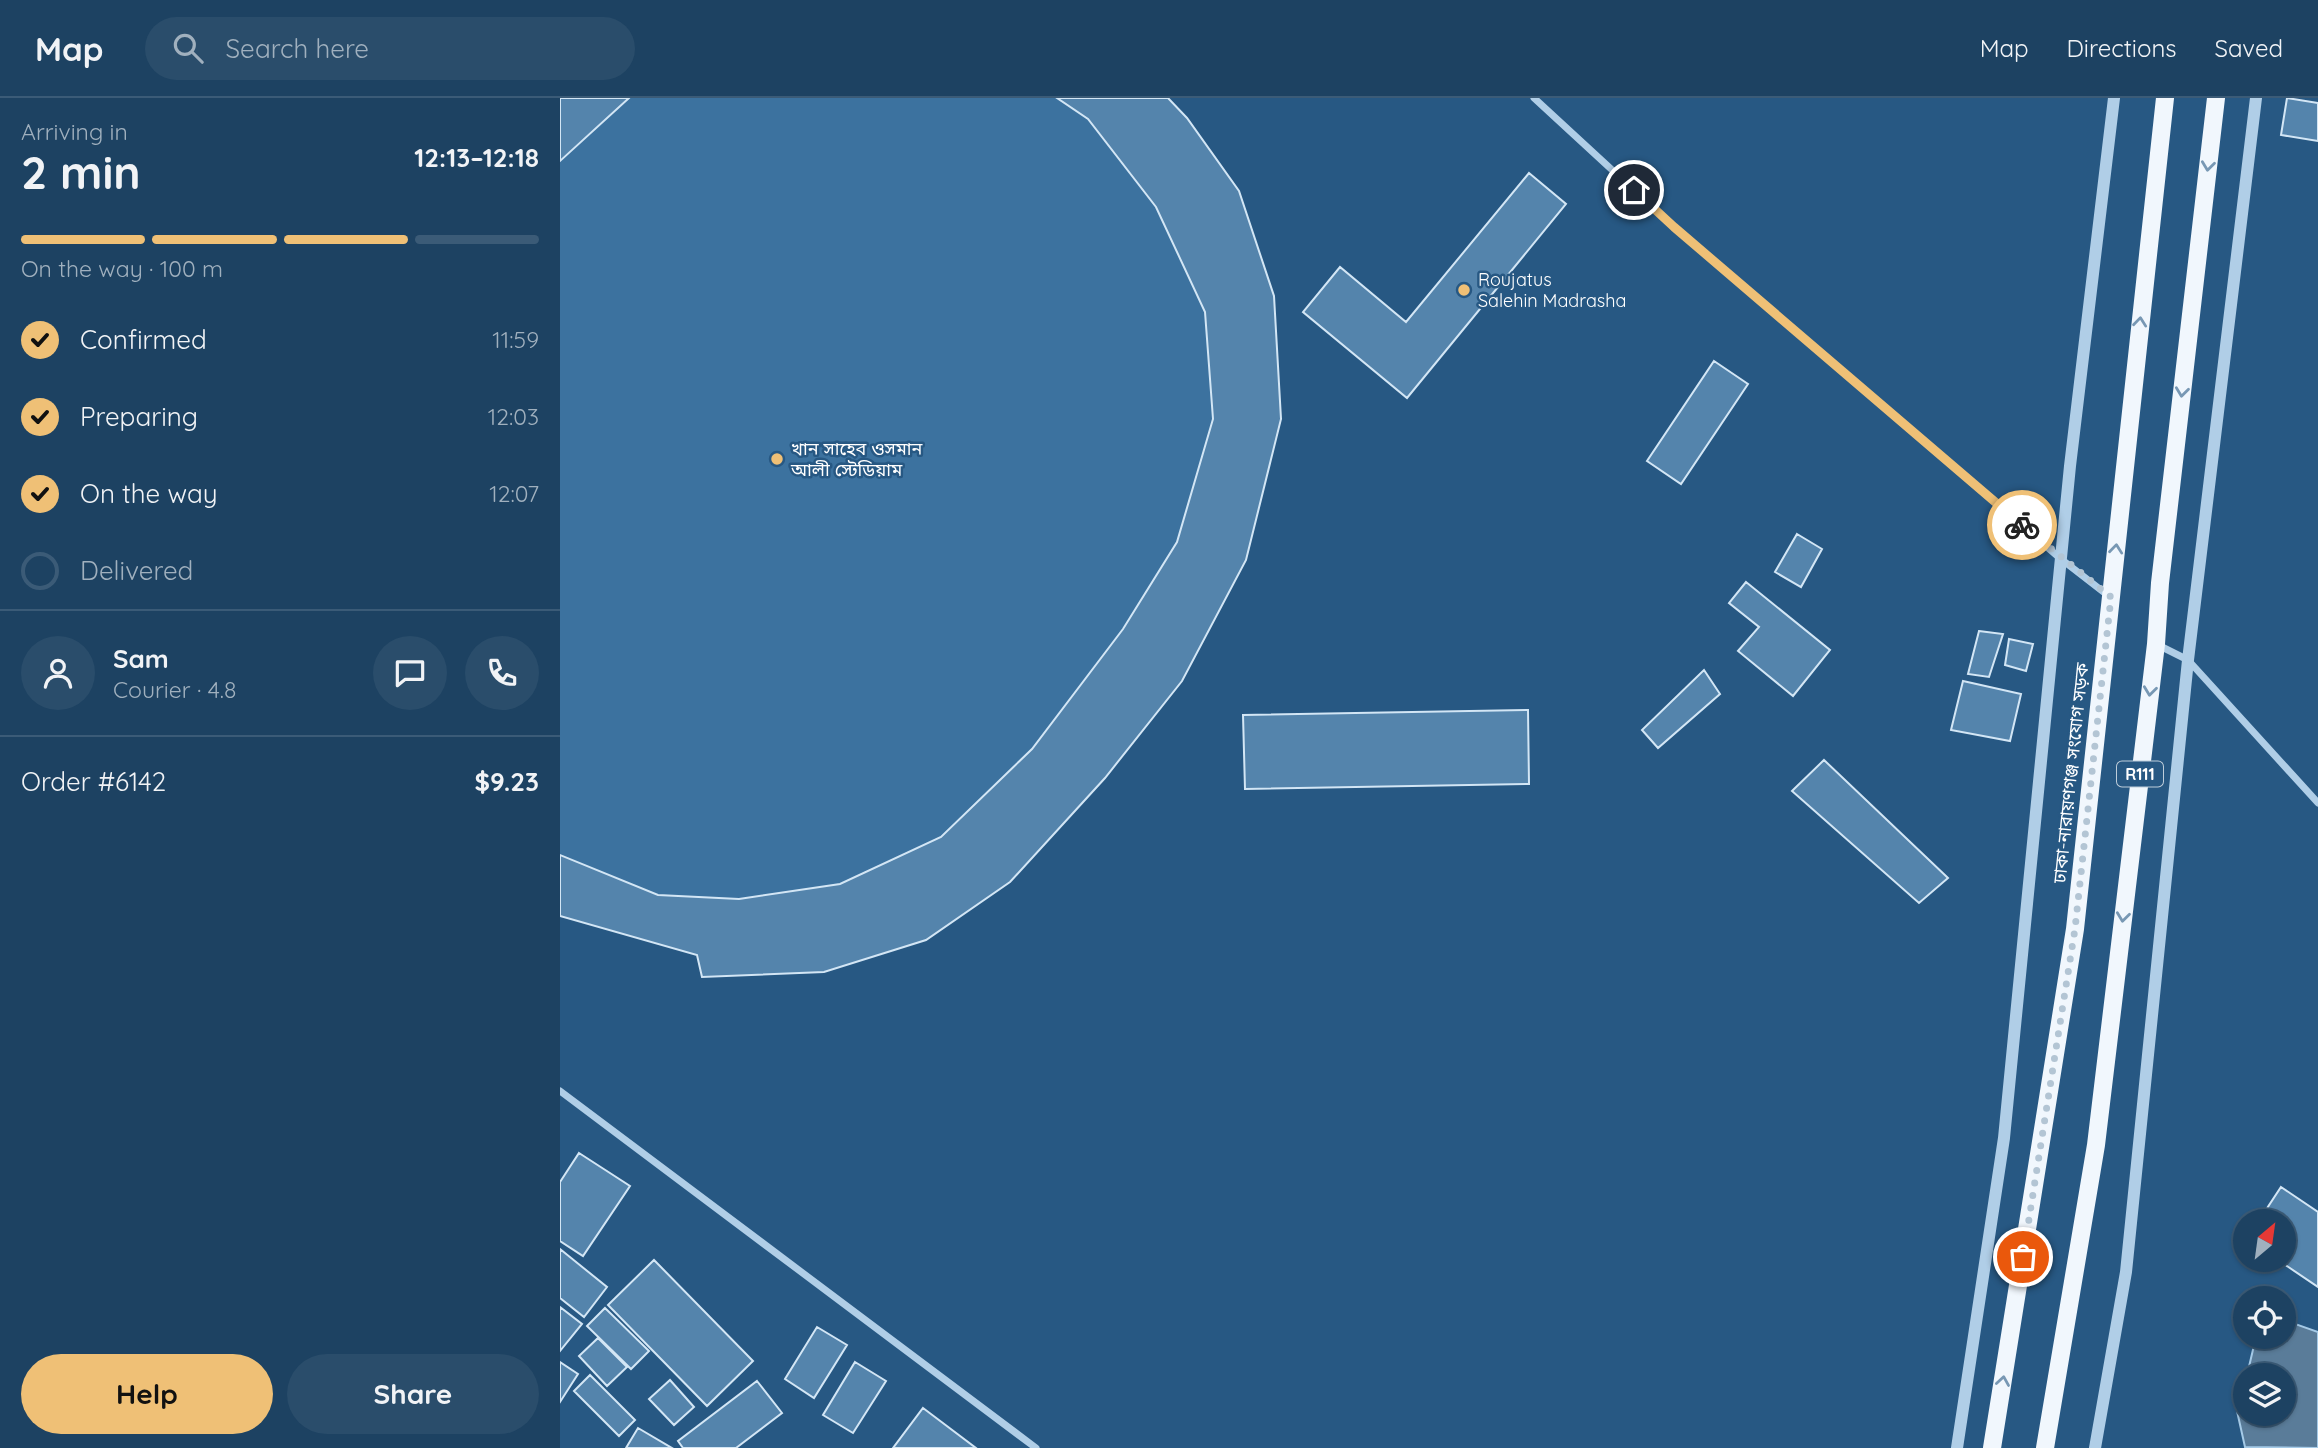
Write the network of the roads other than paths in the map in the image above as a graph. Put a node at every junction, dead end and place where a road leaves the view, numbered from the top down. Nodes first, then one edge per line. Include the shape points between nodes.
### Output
1 (1534, 98) edge
2 (2114, 98) edge
3 (2165, 98) edge
4 (2216, 98) edge
5 (2256, 98) edge
6 (2061, 559) junction
7 (2111, 597) junction
8 (2156, 644) junction
9 (2188, 660) junction
10 (2318, 803) edge
11 (560, 1091) edge
12 (1036, 1448) edge
13 (1957, 1448) edge
14 (1992, 1448) edge
15 (2045, 1448) edge
16 (2095, 1448) edge

1 - 6 street via 1674,227
2 - 6 street
7 -> 3 main road, ঢাকা-নারায়ণগঞ্জ সংযোগ সড়ক / R111
4 -> 8 main road, R111
5 - 9 street
6 - 7 street
6 - 13 street via 2004,1138
14 -> 7 main road, ঢাকা-নারায়ণগঞ্জ সংযোগ সড়ক / R111 via 2075,929
8 - 9 street
8 -> 15 main road, R111 via 2096,1145
9 - 10 street
9 - 16 street via 2126,1272
11 - 12 street

